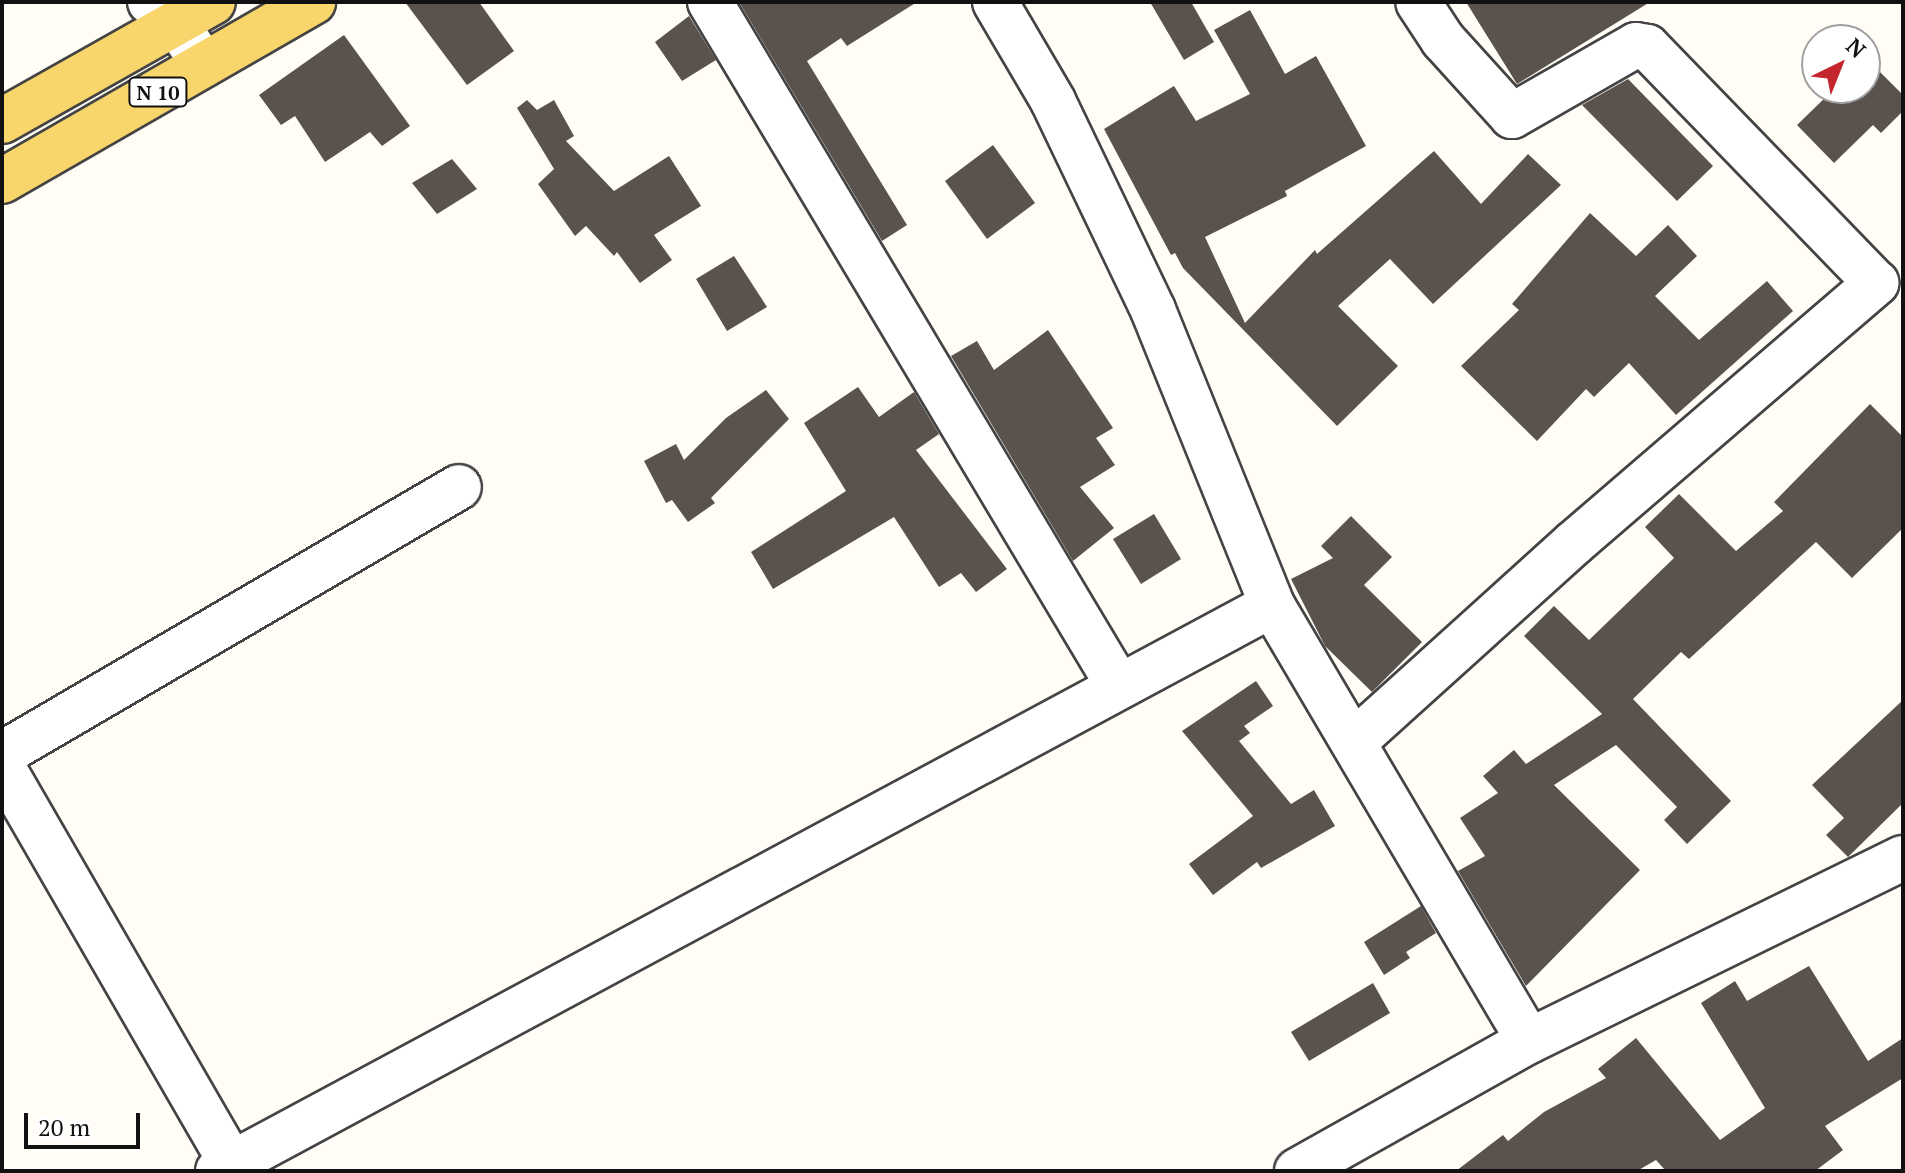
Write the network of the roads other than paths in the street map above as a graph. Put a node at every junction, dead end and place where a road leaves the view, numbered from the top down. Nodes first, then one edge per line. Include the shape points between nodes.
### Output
1 (313, 2) edge
2 (710, 2) edge
3 (995, 2) edge
4 (1418, 2) edge
5 (180, 9) edge
6 (204, 65) junction
7 (2, 121) edge
8 (2, 181) edge
9 (1890, 295) edge
10 (459, 487) dead end
11 (1272, 605) junction
12 (1118, 685) junction
13 (1356, 740) junction
14 (2, 754) edge
15 (2, 766) edge
16 (1903, 858) edge
17 (1529, 1041) junction
18 (229, 1168) edge
19 (1297, 1171) edge

1 - 6 main road, N 10
2 - 12 street
3 - 11 street via 1053,101 1153,310
4 - 9 street via 1443,40 1512,116 1636,45 1647,47
5 - 6 street
5 - 7 main road, N 10
6 - 8 main road, N 10
9 - 13 street
10 - 14 street
11 - 12 street
11 - 13 street
12 - 18 street
13 - 17 street
15 - 18 street
16 - 17 street
17 - 19 street

